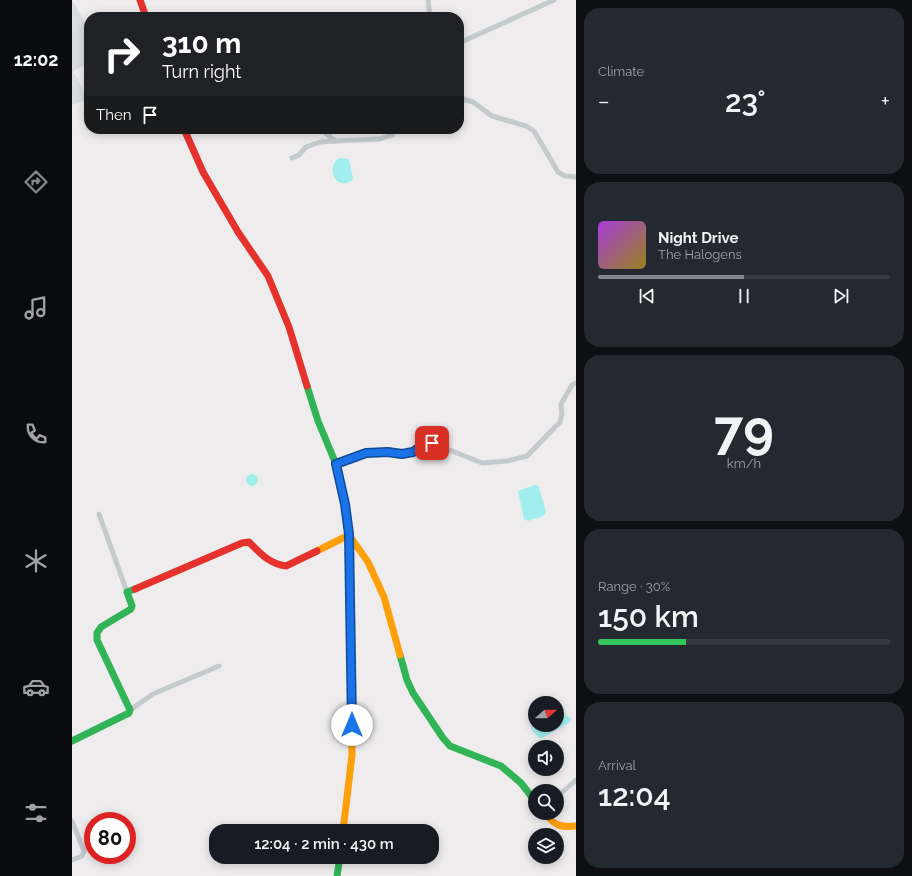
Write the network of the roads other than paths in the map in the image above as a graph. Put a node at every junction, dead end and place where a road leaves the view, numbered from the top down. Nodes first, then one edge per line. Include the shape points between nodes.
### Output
1 (140, 0) edge
2 (428, 0) edge
3 (554, 0) edge
4 (144, 12) edge
5 (429, 12) edge
6 (464, 41) edge
7 (464, 99) edge
8 (186, 134) edge
9 (327, 134) edge
10 (393, 134) edge
11 (335, 141) junction
12 (292, 158) dead end
13 (576, 177) edge
14 (576, 383) edge
15 (336, 464) junction
16 (99, 514) dead end
17 (349, 534) junction
18 (127, 592) junction
19 (219, 666) dead end
20 (130, 710) junction
21 (72, 741) edge
22 (576, 780) edge
23 (564, 791) edge
24 (528, 792) edge
25 (550, 820) edge
26 (72, 821) edge
27 (344, 824) edge
28 (576, 826) edge
29 (72, 860) edge
30 (339, 864) edge
31 (337, 876) edge

1 - 4 main road
2 - 5 street
3 - 6 street
7 - 13 street via 473,102 492,116 526,126 534,132 558,172
8 - 15 main road via 203,172 238,232 268,276 278,298 318,422
9 - 11 street
10 - 11 street via 380,139
11 - 12 street via 320,142 306,147
14 - 15 street via 572,385 561,404 560,422 527,456 482,463 432,443 413,452 366,453
15 - 17 main road
16 - 18 street
17 - 18 main road via 286,566 263,557 249,542 242,543
17 - 24 main road via 368,562 384,597 413,693 444,738 450,746 458,750 501,766
17 - 27 main road via 352,755
18 - 20 main road via 131,609 101,627 97,633 97,640
19 - 20 street via 153,694
20 - 21 main road via 126,715
22 - 23 street
25 - 28 main road via 556,826
26 - 29 street via 84,851 82,856
30 - 31 main road

